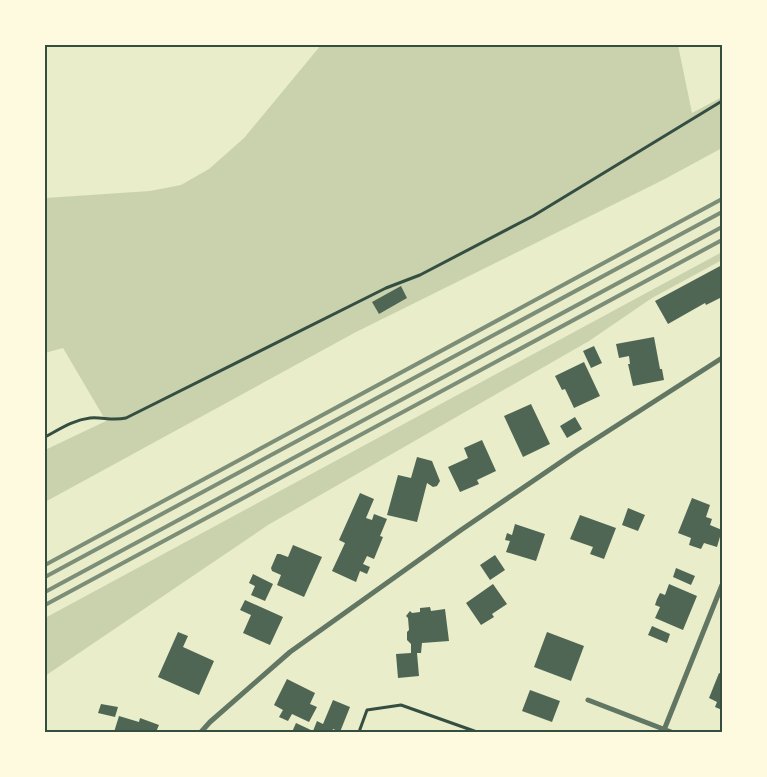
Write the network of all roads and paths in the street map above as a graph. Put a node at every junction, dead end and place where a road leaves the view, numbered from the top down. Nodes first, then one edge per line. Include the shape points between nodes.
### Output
1 (722, 102) edge
2 (722, 358) edge
3 (45, 437) edge
4 (722, 585) edge
5 (588, 700) dead end
6 (462, 726) junction
7 (664, 730) junction
8 (201, 732) edge
9 (359, 732) edge
10 (460, 732) edge
11 (477, 732) edge
12 (671, 732) edge

1 - 3 path via 533,216 420,275 386,288 126,418 73,421
2 - 8 street via 577,451 290,652
4 - 7 street
5 - 7 street
6 - 9 path via 401,705 367,710
6 - 10 path
6 - 11 path
7 - 12 street

